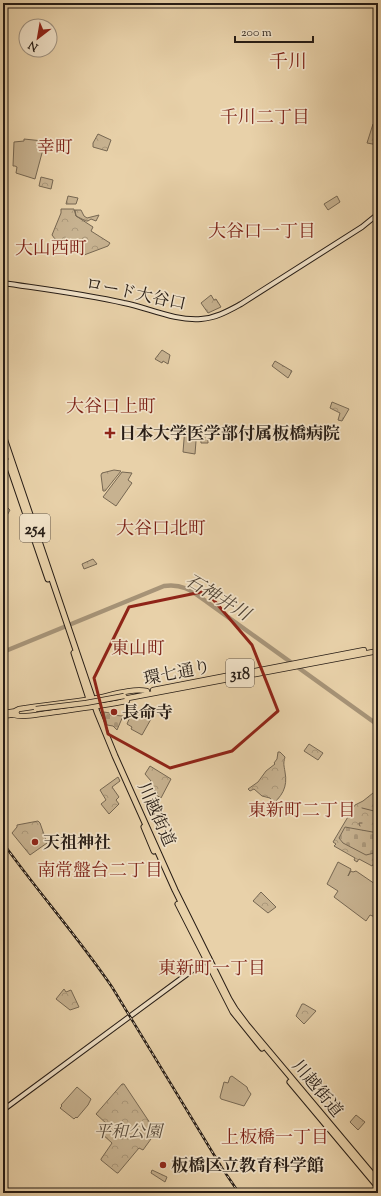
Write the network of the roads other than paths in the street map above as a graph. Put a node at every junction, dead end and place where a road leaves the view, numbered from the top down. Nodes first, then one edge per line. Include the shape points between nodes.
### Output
1 (378, 214) edge
2 (3, 282) edge
3 (3, 435) edge
4 (3, 446) edge
5 (65, 622) junction
6 (378, 648) edge
7 (378, 651) edge
8 (147, 691) junction
9 (155, 693) junction
10 (123, 697) junction
11 (91, 699) junction
12 (94, 707) junction
13 (3, 712) edge
14 (15, 713) junction
15 (3, 716) edge
16 (207, 959) junction
17 (3, 1110) edge
18 (378, 1181) edge
19 (378, 1187) edge

1 - 2 main road, ロード大谷口 via 362,227 240,304 209,318 181,318 130,304
3 - 5 highway, 川越街道 / 254
4 - 5 highway, 川越街道 / 254
5 - 11 highway, 川越街道 / 254
6 - 8 main road, 環七通り / 318
7 - 9 main road, 環七通り / 318
8 - 10 main road, 環七通り / 318
8 - 11 main road
9 - 10 main road, 環七通り / 318
9 - 12 main road
10 - 14 main road, 環七通り / 318, bridge via 87,705
11 - 12 highway, 川越街道 / 254
11 - 14 main road via 19,709
12 - 14 main road via 19,716
12 - 16 highway, 川越街道 / 254 via 112,757 175,896
13 - 14 main road, 環七通り / 318
14 - 15 main road, 環七通り / 318
16 - 17 main road
16 - 18 highway, 川越街道 / 254 via 241,1018
16 - 19 highway, 川越街道 / 254 via 239,1021

